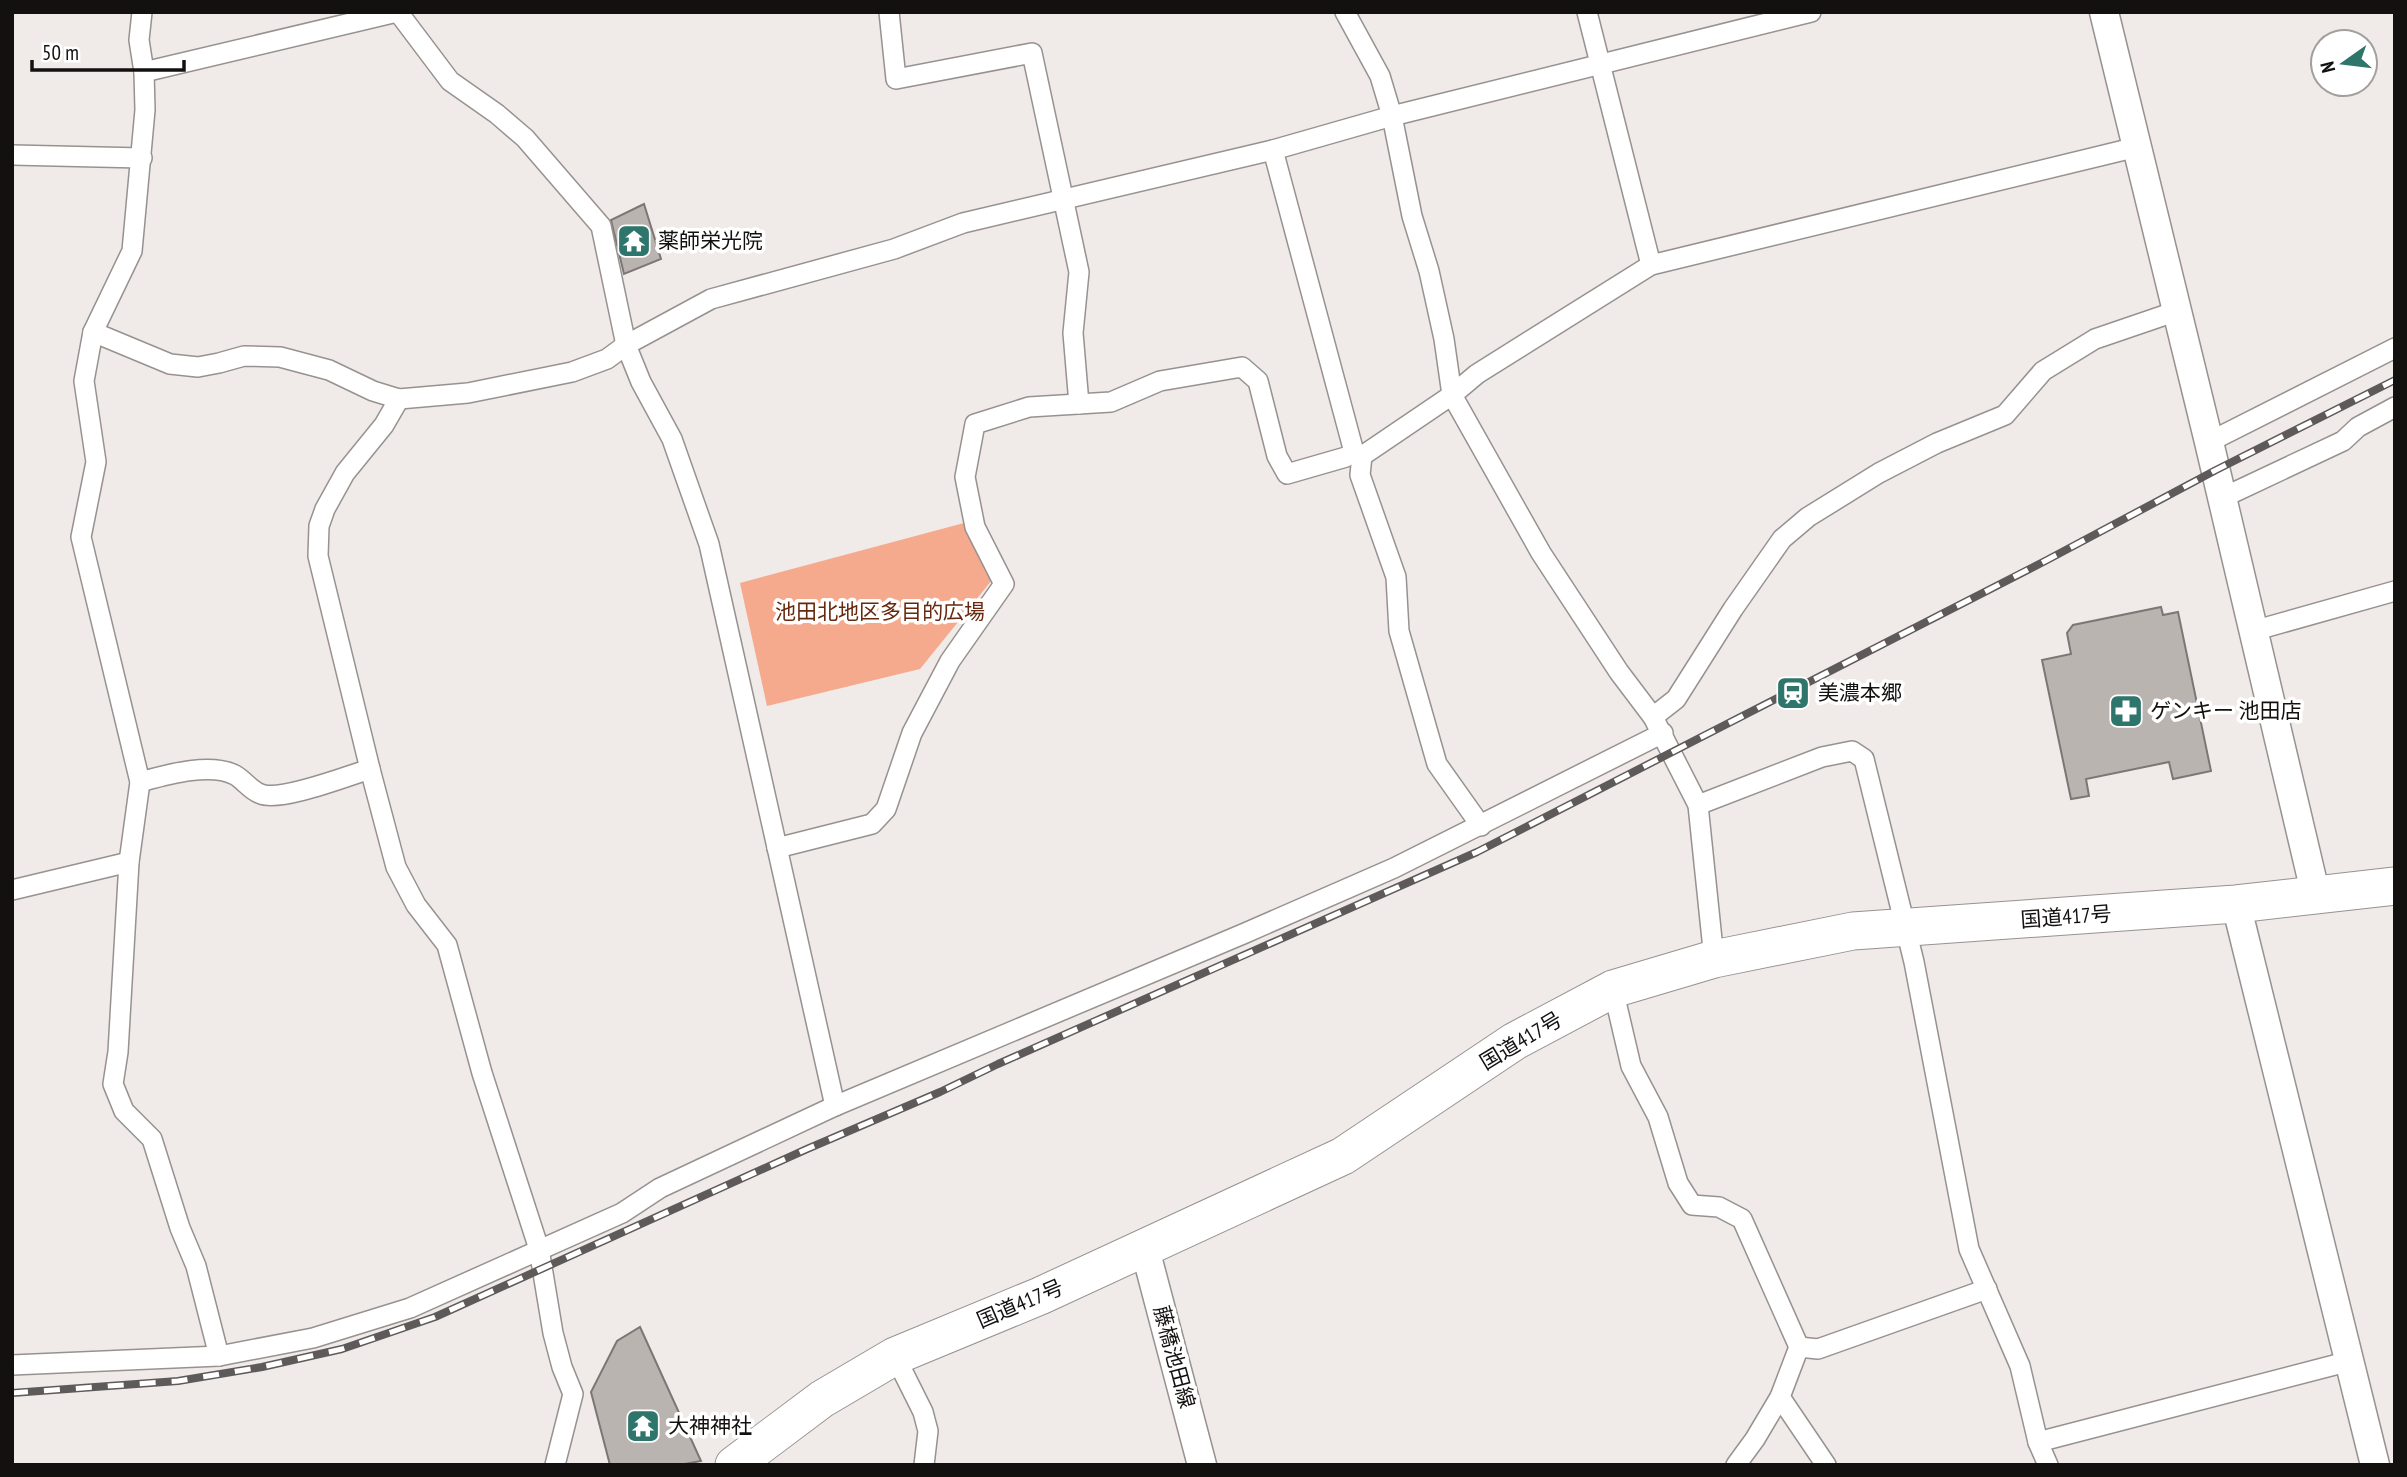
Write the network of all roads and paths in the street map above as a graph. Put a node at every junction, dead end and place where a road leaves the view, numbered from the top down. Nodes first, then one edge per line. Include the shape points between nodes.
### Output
1 (142, 12) edge
2 (397, 12) edge
3 (889, 12) edge
4 (1345, 12) edge
5 (1587, 12) edge
6 (1811, 12) edge
7 (2104, 12) edge
8 (1599, 64) junction
9 (144, 72) junction
10 (1392, 116) junction
11 (2137, 147) junction
12 (1273, 150) junction
13 (12, 155) edge
14 (142, 158) junction
15 (1064, 198) junction
16 (1651, 265) junction
17 (2177, 311) junction
18 (93, 332) junction
19 (626, 345) junction
20 (2395, 348) edge
21 (1452, 395) junction
22 (399, 399) junction
23 (1079, 404) junction
24 (2395, 407) edge
25 (2209, 442) junction
26 (1358, 454) junction
27 (2222, 498) junction
28 (2395, 591) edge
29 (2253, 631) junction
30 (1658, 725) junction
31 (370, 769) junction
32 (140, 782) junction
33 (1698, 805) junction
34 (1481, 826) junction
35 (777, 848) junction
36 (129, 862) junction
37 (2395, 886) edge
38 (12, 890) edge
39 (2316, 896) junction
40 (2236, 904) junction
41 (1907, 928) junction
42 (1714, 959) junction
43 (1613, 989) junction
44 (835, 1106) junction
45 (539, 1249) junction
46 (1146, 1249) junction
47 (1987, 1289) junction
48 (1798, 1348) junction
49 (219, 1356) junction
50 (895, 1356) junction
51 (2350, 1361) junction
52 (12, 1365) edge
53 (1780, 1397) junction
54 (2038, 1442) junction
55 (555, 1465) edge
56 (734, 1465) edge
57 (924, 1465) edge
58 (1202, 1465) edge
59 (1736, 1465) edge
60 (1826, 1465) edge
61 (2048, 1465) edge
62 (2375, 1465) edge

1 - 9 street via 139,40
2 - 9 street
2 - 19 street via 450,81 525,138 601,226
3 - 15 street via 896,79 1032,53
4 - 10 street via 1380,76
5 - 8 street
6 - 8 street
7 - 11 street
8 - 10 street
8 - 16 street
9 - 14 street
10 - 12 street
10 - 21 street via 1444,339
11 - 16 street
11 - 17 street
12 - 15 street
12 - 26 street
13 - 14 street
14 - 18 street via 132,251
15 - 19 street via 963,223 894,249 711,299
15 - 23 street via 1079,272 1073,333
16 - 21 street via 1477,374
17 - 25 street
17 - 30 street via 2095,339 2043,371 2005,415 1925,449 1808,517 1782,539
18 - 22 street via 170,364 198,367 244,356 280,357 329,370
18 - 32 street via 84,381 96,462 81,537
19 - 22 street via 607,359 572,372 468,393
19 - 35 street via 672,439 709,544
20 - 25 street
21 - 26 street
21 - 30 street via 1541,553
22 - 31 street via 345,472 319,526 318,556
23 - 26 street via 1111,402 1160,382 1241,367 1258,381 1277,456 1287,474
23 - 35 street via 1029,407 975,425 965,477 975,527 1004,584 950,661 912,733 886,808 872,824
24 - 27 street via 2358,427 2343,441
25 - 27 street
26 - 34 street via 1360,475 1396,577 1399,631 1437,764
27 - 29 street
28 - 29 street
29 - 39 street
30 - 33 street
30 - 34 street
31 - 32 street via 288,794 261,794 234,774 214,769
31 - 45 street via 396,867 416,905 447,945 482,1073
32 - 36 street
33 - 41 street via 1822,757 1852,751 1864,759
33 - 42 street
34 - 44 street via 1243,934
35 - 44 street
36 - 38 street
36 - 49 street via 113,1084 124,1111 152,1139 196,1266
37 - 39 highway, 国道417号
39 - 40 highway, 国道417号
40 - 41 highway, 国道417号
40 - 51 street
41 - 42 highway, 国道417号 via 1853,931
41 - 47 street via 1969,1249
42 - 43 highway, 国道417号
43 - 46 highway, 国道417号 via 1515,1041 1343,1156
43 - 48 street via 1631,1066 1658,1117 1678,1183 1692,1205 1719,1207 1742,1219
44 - 45 street via 660,1188 622,1213
45 - 49 street via 410,1308 313,1338
45 - 55 street via 553,1333 573,1394
46 - 50 highway, 国道417号
46 - 58 street, 藤橋池田線
47 - 48 street via 1818,1349
47 - 54 street via 2020,1366
48 - 53 street
49 - 52 street
50 - 56 highway, 国道417号 via 822,1399
50 - 57 street via 926,1421
51 - 54 street
51 - 62 street
53 - 59 street
53 - 60 street
54 - 61 street

